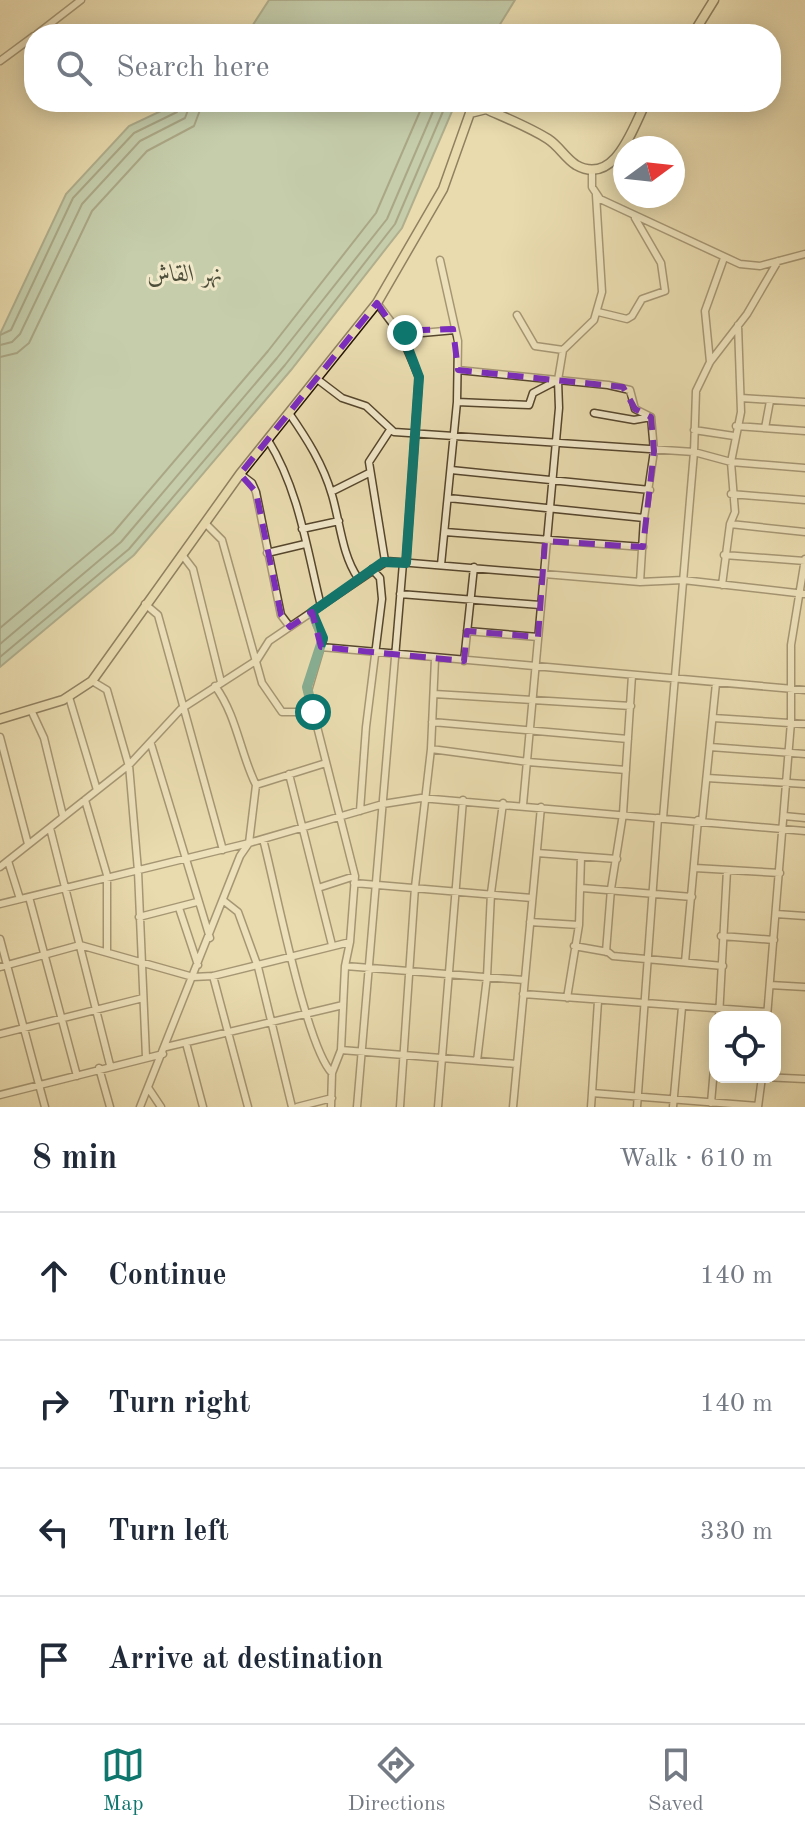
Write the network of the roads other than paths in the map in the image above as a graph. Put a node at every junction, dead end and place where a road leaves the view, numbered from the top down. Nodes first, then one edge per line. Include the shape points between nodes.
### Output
1 (81, 0) edge
2 (714, 0) edge
3 (50, 24) edge
4 (699, 24) edge
5 (24, 44) edge
6 (0, 61) edge
7 (472, 112) edge
8 (492, 112) edge
9 (641, 112) edge
10 (592, 169) junction
11 (596, 195) junction
12 (635, 218) junction
13 (805, 254) edge
14 (724, 258) junction
15 (440, 260) dead end
16 (778, 261) junction
17 (377, 303) junction
18 (598, 312) junction
19 (517, 315) dead end
20 (738, 325) junction
21 (396, 331) junction
22 (456, 331) junction
23 (563, 350) junction
24 (710, 362) junction
25 (458, 370) junction
26 (317, 379) junction
27 (558, 380) junction
28 (741, 398) junction
29 (770, 401) junction
30 (457, 402) junction
31 (805, 402) edge
32 (289, 413) junction
33 (594, 413) dead end
34 (651, 417) junction
35 (736, 426) junction
36 (765, 428) junction
37 (390, 430) junction
38 (694, 430) junction
39 (805, 431) edge
40 (415, 435) junction
41 (452, 436) junction
42 (734, 436) junction
43 (268, 440) junction
44 (554, 442) junction
45 (654, 451) junction
46 (694, 452) junction
47 (731, 462) junction
48 (805, 468) edge
49 (451, 470) junction
50 (369, 473) junction
51 (240, 474) junction
52 (551, 479) junction
53 (650, 490) junction
54 (331, 492) junction
55 (731, 494) junction
56 (448, 498) junction
57 (805, 500) edge
58 (548, 511) junction
59 (644, 518) junction
60 (339, 521) junction
61 (205, 523) junction
62 (730, 524) junction
63 (302, 529) junction
64 (445, 532) junction
65 (805, 532) edge
66 (545, 541) junction
67 (305, 544) junction
68 (643, 547) junction
69 (267, 553) junction
70 (724, 555) junction
71 (183, 556) junction
72 (805, 560) edge
73 (385, 561) junction
74 (404, 563) junction
75 (441, 565) junction
76 (474, 567) junction
77 (372, 569) junction
78 (543, 574) junction
79 (358, 578) junction
80 (683, 580) junction
81 (640, 582) junction
82 (722, 585) junction
83 (400, 594) junction
84 (803, 594) edge
85 (470, 600) junction
86 (145, 604) junction
87 (540, 605) junction
88 (321, 606) junction
89 (312, 612) junction
90 (290, 627) junction
91 (467, 631) junction
92 (538, 637) junction
93 (321, 647) junction
94 (377, 653) junction
95 (394, 655) junction
96 (435, 659) junction
97 (257, 660) junction
98 (464, 661) junction
99 (535, 666) junction
100 (632, 675) junction
101 (676, 677) junction
102 (92, 681) junction
103 (716, 683) junction
104 (218, 684) junction
105 (791, 689) junction
106 (805, 690) edge
107 (434, 694) junction
108 (69, 697) junction
109 (532, 701) junction
110 (631, 706) junction
111 (181, 709) junction
112 (31, 710) junction
113 (313, 712) junction
114 (713, 718) junction
115 (0, 719) edge
116 (432, 722) junction
117 (791, 722) junction
118 (805, 724) edge
119 (530, 729) junction
120 (0, 737) edge
121 (628, 739) junction
122 (151, 744) junction
123 (710, 747) junction
124 (431, 749) junction
125 (789, 752) junction
126 (805, 754) edge
127 (528, 762) junction
128 (326, 763) junction
129 (128, 764) junction
130 (626, 770) junction
131 (289, 774) junction
132 (707, 778) junction
133 (785, 782) junction
134 (805, 784) edge
135 (256, 785) junction
136 (97, 790) junction
137 (425, 798) junction
138 (85, 800) junction
139 (463, 800) junction
140 (503, 803) junction
141 (383, 804) junction
142 (523, 805) junction
143 (541, 807) junction
144 (360, 811) junction
145 (623, 814) junction
146 (63, 816) junction
147 (784, 816) junction
148 (342, 817) junction
149 (660, 818) junction
150 (805, 818) edge
151 (700, 820) junction
152 (50, 828) junction
153 (302, 828) junction
154 (783, 829) junction
155 (805, 831) edge
156 (263, 839) junction
157 (249, 843) junction
158 (28, 844) junction
159 (223, 850) junction
160 (537, 853) junction
161 (581, 857) junction
162 (617, 859) junction
163 (185, 860) junction
164 (8, 861) junction
165 (0, 867) edge
166 (695, 868) junction
167 (727, 870) junction
168 (138, 871) junction
169 (780, 873) junction
170 (105, 879) junction
171 (355, 880) junction
172 (377, 884) junction
173 (415, 887) junction
174 (65, 888) junction
175 (318, 888) junction
176 (582, 888) junction
177 (611, 889) junction
178 (457, 891) junction
179 (491, 893) junction
180 (650, 893) junction
181 (29, 897) junction
182 (692, 897) junction
183 (532, 898) junction
184 (20, 899) junction
185 (224, 901) junction
186 (197, 902) junction
187 (0, 904) edge
188 (179, 908) junction
189 (776, 914) junction
190 (805, 916) edge
191 (139, 917) junction
192 (530, 922) junction
193 (579, 925) junction
194 (721, 936) junction
195 (210, 938) junction
196 (0, 939) edge
197 (774, 940) junction
198 (350, 942) junction
199 (80, 945) junction
200 (332, 945) junction
201 (574, 946) junction
202 (107, 952) junction
203 (606, 952) junction
204 (45, 955) junction
205 (293, 955) junction
206 (648, 959) junction
207 (139, 961) junction
208 (685, 962) junction
209 (198, 966) junction
210 (345, 966) junction
211 (723, 966) junction
212 (3, 967) edge
213 (258, 967) junction
214 (371, 968) junction
215 (411, 971) junction
216 (449, 974) junction
217 (213, 976) junction
218 (193, 977) junction
219 (487, 977) junction
220 (524, 980) junction
221 (770, 985) junction
222 (805, 987) edge
223 (523, 994) junction
224 (143, 998) junction
225 (567, 998) junction
226 (598, 1001) junction
227 (645, 1004) junction
228 (343, 1005) junction
229 (682, 1007) junction
230 (97, 1008) junction
231 (709, 1011) edge
232 (719, 1011) edge
233 (767, 1011) edge
234 (307, 1014) junction
235 (60, 1017) junction
236 (271, 1024) junction
237 (24, 1029) junction
238 (0, 1034) edge
239 (228, 1035) junction
240 (186, 1043) junction
241 (341, 1050) junction
242 (165, 1051) junction
243 (361, 1052) junction
244 (404, 1054) junction
245 (146, 1057) junction
246 (442, 1059) junction
247 (477, 1061) junction
248 (516, 1064) junction
249 (110, 1065) junction
250 (99, 1068) junction
251 (332, 1073) junction
252 (77, 1076) junction
253 (781, 1078) edge
254 (805, 1079) edge
255 (713, 1083) edge
256 (761, 1083) edge
257 (40, 1087) junction
258 (149, 1089) junction
259 (592, 1093) junction
260 (0, 1095) edge
261 (332, 1098) junction
262 (638, 1098) junction
263 (674, 1104) edge
264 (711, 1105) edge
265 (758, 1106) edge
266 (45, 1107) edge
267 (110, 1107) edge
268 (140, 1107) edge
269 (161, 1107) edge
270 (203, 1107) edge
271 (248, 1107) edge
272 (295, 1107) edge
273 (331, 1107) edge
274 (357, 1107) edge
275 (400, 1107) edge
276 (438, 1107) edge
277 (513, 1107) edge
278 (591, 1107) edge
279 (637, 1107) edge

1 - 3 street
2 - 4 main road
5 - 6 street
7 - 17 main road via 437,202
8 - 10 main road via 552,141 572,162
9 - 10 main road via 617,158
10 - 11 street
11 - 12 street
11 - 18 street via 602,292
12 - 14 street
12 - 18 street via 661,263 665,291 642,299 627,319
13 - 16 street
14 - 16 street via 750,266
14 - 24 street via 705,311
15 - 22 street
16 - 20 street
17 - 21 street
17 - 26 main road
18 - 23 street
19 - 23 street via 535,346
20 - 24 street
20 - 28 street
21 - 22 street
21 - 40 street via 419,377
22 - 25 street
23 - 27 street
24 - 38 street via 696,391
25 - 27 street
25 - 30 street
26 - 32 main road
26 - 37 street via 344,399 366,406
27 - 30 street via 533,393 529,405
27 - 34 street via 623,387 630,390 635,409
27 - 44 street
28 - 29 street
28 - 35 street
29 - 31 street
29 - 36 street
30 - 41 street
32 - 43 main road
32 - 54 street via 310,442
33 - 34 street via 634,420
34 - 45 street
35 - 36 street
35 - 42 street
36 - 39 street
37 - 40 street
37 - 50 street via 369,462
38 - 42 street
38 - 46 street
40 - 41 street
40 - 74 street
41 - 44 street
41 - 49 street
42 - 47 street
43 - 51 main road
43 - 63 street via 284,465
44 - 45 street
44 - 52 street
45 - 46 street
45 - 53 street
46 - 47 street
46 - 80 street
47 - 48 street
47 - 55 street
49 - 52 street
49 - 56 street
50 - 54 street
50 - 73 street
51 - 61 main road
51 - 69 street via 256,492
52 - 53 street
52 - 58 street
53 - 59 street
54 - 60 street
55 - 57 street
55 - 62 street via 735,512
56 - 58 street
56 - 64 street
58 - 59 street
58 - 66 street
59 - 68 street
60 - 63 street
60 - 79 street
61 - 71 main road
61 - 97 street via 222,540
62 - 65 street
62 - 70 street
63 - 67 street
64 - 66 street
64 - 75 street
66 - 68 street
66 - 78 street
67 - 69 street
67 - 88 street
68 - 81 street
69 - 90 street via 281,615
70 - 72 street
70 - 82 street
71 - 86 main road
71 - 104 street via 193,569
72 - 84 street
73 - 74 street
73 - 77 street
74 - 75 street
74 - 83 street
75 - 76 street
76 - 78 street
76 - 85 street
77 - 79 street
77 - 94 street via 380,578 382,599
78 - 81 street
78 - 87 street
79 - 88 street
80 - 81 street
80 - 82 street
80 - 101 street
82 - 84 street
83 - 85 street
83 - 95 street
84 - 105 street via 791,645
85 - 87 street
85 - 91 street
86 - 102 main road
86 - 111 street via 158,615
87 - 92 street
88 - 89 street
89 - 90 street
89 - 93 street
90 - 97 street via 266,644
91 - 92 street
91 - 98 street
92 - 99 street
93 - 94 street
93 - 113 street via 307,687
94 - 95 street
94 - 144 street
95 - 96 street
95 - 141 street
96 - 98 street
96 - 107 street
97 - 104 street
97 - 113 street via 262,683 278,710
98 - 99 street
99 - 100 street
99 - 109 street
100 - 101 street
100 - 110 street
101 - 103 street
101 - 149 street
102 - 108 main road
102 - 129 street via 106,688
103 - 105 street
103 - 114 street
104 - 111 street
104 - 135 street
105 - 106 street
105 - 117 street
107 - 109 street
107 - 116 street
108 - 112 main road
108 - 136 street
109 - 110 street
109 - 119 street
110 - 121 street
111 - 122 street
111 - 159 street
112 - 115 main road
112 - 146 street via 44,738
113 - 128 street
114 - 117 street
114 - 123 street
116 - 119 street
116 - 124 street
117 - 118 street
117 - 125 street
119 - 121 street
119 - 127 street
120 - 158 street
121 - 130 street
122 - 129 street
122 - 163 street
123 - 125 street
123 - 132 street
124 - 127 street
124 - 137 street
125 - 126 street
125 - 133 street
127 - 130 street
127 - 142 street
128 - 131 street
128 - 148 street
129 - 136 street
129 - 168 street
130 - 145 street
131 - 135 street
131 - 153 street
132 - 133 street
132 - 151 street
133 - 134 street
133 - 147 street
135 - 157 street
136 - 138 street
137 - 139 street
137 - 141 street
137 - 173 street
138 - 146 street
138 - 170 street
139 - 140 street
139 - 178 street
140 - 142 street
140 - 179 street
141 - 144 street
141 - 172 street
142 - 143 street
143 - 145 street
143 - 160 street
144 - 148 street
145 - 149 street
145 - 162 street
146 - 152 street
147 - 150 street
147 - 154 street
148 - 153 street
148 - 171 street
149 - 151 street
149 - 180 street
151 - 154 street
151 - 166 street
152 - 158 street
152 - 174 street
153 - 156 street
153 - 175 street
154 - 155 street
154 - 169 street
156 - 157 street
156 - 205 street
157 - 159 street
157 - 185 street
158 - 164 street
159 - 163 street
160 - 161 street
160 - 183 street
161 - 162 street
161 - 176 street
162 - 177 street
163 - 168 street
163 - 186 street
164 - 165 street
164 - 184 street
166 - 167 street
166 - 182 street
167 - 169 street
167 - 194 street
168 - 170 street
168 - 191 street
169 - 189 street
170 - 174 street
170 - 202 street
171 - 172 street
171 - 175 street
171 - 198 street
172 - 173 street
172 - 214 street
173 - 178 street
173 - 215 street
174 - 181 street
174 - 199 street
175 - 200 street
176 - 177 street
176 - 193 street
177 - 180 street
177 - 203 street
178 - 179 street
178 - 216 street
179 - 183 street
179 - 219 street
180 - 182 street
180 - 206 street
181 - 184 street
181 - 204 street
182 - 208 street
183 - 192 street
184 - 187 street
185 - 195 street
185 - 213 street via 238,912
186 - 188 street
186 - 195 street
188 - 191 street
188 - 209 street
189 - 190 street
189 - 197 street
191 - 207 street
192 - 193 street
192 - 220 street
193 - 201 street
194 - 197 street
194 - 211 street
195 - 209 street
196 - 212 street
197 - 221 street
198 - 200 street
198 - 210 street
199 - 202 street
199 - 204 street
199 - 230 street
200 - 205 street
201 - 203 street
201 - 225 street
202 - 207 street
203 - 206 street
204 - 212 street
204 - 235 street
205 - 213 street
205 - 234 street
206 - 208 street
206 - 227 street
207 - 218 street
207 - 224 street
208 - 211 street
209 - 218 street
210 - 214 street
210 - 228 street
211 - 232 street
212 - 237 street
213 - 217 street
213 - 236 street
214 - 215 street
214 - 243 street
215 - 216 street
215 - 244 street
216 - 219 street
216 - 246 street
217 - 218 street
217 - 239 street
218 - 242 street
219 - 220 street
219 - 247 street
220 - 223 street
221 - 222 street
221 - 233 street
223 - 225 street
223 - 248 street
224 - 230 street
224 - 245 street
225 - 226 street
226 - 227 street
226 - 259 street
227 - 229 street
227 - 262 street
228 - 234 street
228 - 241 street
229 - 231 street
229 - 263 street
230 - 235 street
230 - 249 street
234 - 236 street
234 - 251 street via 322,1063
235 - 237 street
235 - 252 street
236 - 239 street
236 - 272 street
237 - 238 street
237 - 257 street
239 - 240 street
239 - 271 street
240 - 242 street
240 - 270 street
241 - 243 street
241 - 251 street
242 - 245 street
242 - 258 street
243 - 244 street
243 - 274 street
244 - 246 street
244 - 275 street
245 - 249 street
246 - 247 street
246 - 276 street
247 - 248 street
248 - 277 street
249 - 250 street
250 - 252 street
250 - 267 street
251 - 261 street
252 - 257 street
253 - 254 street
255 - 264 street
256 - 265 street
257 - 260 street
257 - 266 street
258 - 268 street
258 - 269 street
259 - 262 street
259 - 278 street
261 - 272 street
261 - 273 street
262 - 263 street
262 - 279 street
263 - 264 street
264 - 265 street

